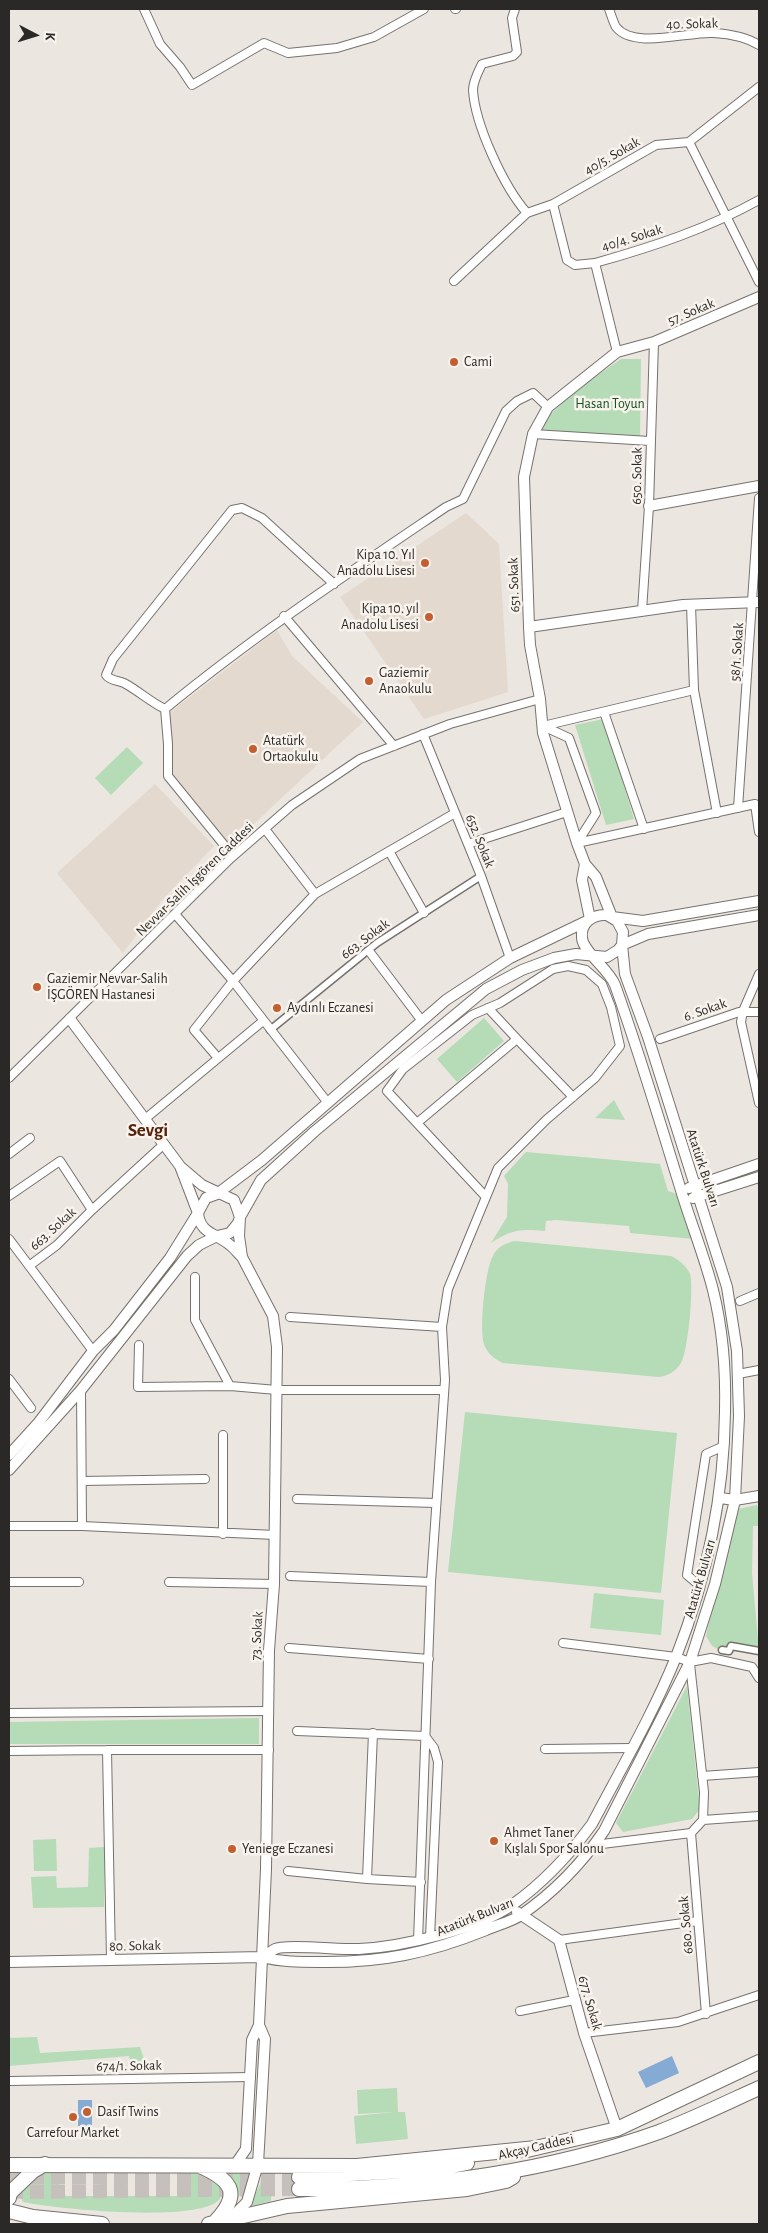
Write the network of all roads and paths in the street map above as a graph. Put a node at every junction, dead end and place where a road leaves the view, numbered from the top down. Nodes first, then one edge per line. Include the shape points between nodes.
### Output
1 (144, 9) edge
2 (424, 9) edge
3 (515, 9) edge
4 (608, 9) edge
5 (759, 45) edge
6 (759, 88) edge
7 (689, 142) junction
8 (759, 200) edge
9 (553, 204) junction
10 (527, 213) junction
11 (728, 217) junction
12 (595, 263) junction
13 (454, 281) dead end
14 (759, 282) edge
15 (759, 297) edge
16 (654, 342) junction
17 (633, 348) joint
18 (617, 352) junction
19 (548, 407) junction
20 (533, 434) junction
21 (650, 441) junction
22 (759, 486) edge
23 (759, 498) edge
24 (649, 506) junction
25 (334, 584) junction
26 (756, 602) edge
27 (691, 605) junction
28 (642, 611) junction
29 (284, 616) junction
30 (529, 627) junction
31 (750, 641) junction
32 (759, 641) edge
33 (694, 690) junction
34 (540, 699) junction
35 (165, 709) junction
36 (604, 712) junction
37 (543, 726) junction
38 (423, 734) junction
39 (394, 746) junction
40 (757, 804) edge
41 (738, 808) junction
42 (567, 812) junction
43 (455, 813) junction
44 (716, 813) junction
45 (265, 829) junction
46 (644, 829) junction
47 (759, 832) edge
48 (577, 843) junction
49 (468, 844) junction
50 (389, 851) junction
51 (233, 856) junction
52 (585, 864) junction
53 (481, 876) junction
54 (315, 894) junction
55 (759, 901) edge
56 (424, 913) junction
57 (175, 914) junction
58 (759, 915) edge
59 (612, 917) junction
60 (590, 919) junction
61 (622, 945) junction
62 (369, 951) junction
63 (594, 955) junction
64 (510, 958) junction
65 (759, 974) edge
66 (232, 981) junction
67 (488, 1008) junction
68 (743, 1011) junction
69 (759, 1012) edge
70 (70, 1019) junction
71 (422, 1021) junction
72 (263, 1022) junction
73 (270, 1030) junction
74 (517, 1039) junction
75 (660, 1039) dead end
76 (218, 1058) junction
77 (9, 1078) edge
78 (378, 1080) junction
79 (387, 1091) junction
80 (573, 1097) junction
81 (328, 1103) junction
82 (759, 1103) edge
83 (145, 1119) junction
84 (417, 1122) junction
85 (30, 1138) dead end
86 (164, 1144) junction
87 (9, 1154) edge
88 (759, 1164) edge
89 (180, 1166) junction
90 (759, 1177) edge
91 (696, 1192) junction
92 (218, 1194) junction
93 (9, 1196) edge
94 (683, 1196) junction
95 (486, 1197) junction
96 (92, 1210) junction
97 (198, 1213) junction
98 (240, 1217) junction
99 (217, 1236) junction
100 (9, 1241) edge
101 (242, 1257) junction
102 (29, 1266) junction
103 (195, 1277) dead end
104 (759, 1294) edge
105 (740, 1300) dead end
106 (290, 1317) dead end
107 (442, 1327) junction
108 (139, 1345) dead end
109 (94, 1351) junction
110 (759, 1370) edge
111 (738, 1374) junction
112 (9, 1379) edge
113 (230, 1386) junction
114 (81, 1390) junction
115 (280, 1390) junction
116 (444, 1390) junction
117 (31, 1408) dead end
118 (223, 1435) dead end
119 (724, 1446) junction
120 (9, 1455) edge
121 (9, 1470) edge
122 (204, 1479) dead end
123 (82, 1481) junction
124 (759, 1496) edge
125 (720, 1498) junction
126 (297, 1499) dead end
127 (734, 1500) junction
128 (436, 1503) junction
129 (9, 1526) edge
130 (82, 1526) junction
131 (223, 1534) junction
132 (275, 1534) junction
133 (290, 1576) dead end
134 (9, 1582) edge
135 (79, 1582) dead end
136 (169, 1582) dead end
137 (431, 1582) junction
138 (274, 1584) junction
139 (700, 1586) junction
140 (563, 1643) dead end
141 (289, 1648) dead end
142 (722, 1650) dead end
143 (759, 1651) edge
144 (676, 1657) junction
145 (429, 1659) junction
146 (690, 1662) junction
147 (759, 1678) edge
148 (269, 1711) junction
149 (9, 1713) edge
150 (297, 1731) dead end
151 (373, 1733) junction
152 (425, 1736) junction
153 (632, 1748) junction
154 (546, 1749) dead end
155 (107, 1750) junction
156 (268, 1750) junction
157 (9, 1751) edge
158 (759, 1772) edge
159 (702, 1776) junction
160 (759, 1816) edge
161 (703, 1820) junction
162 (691, 1833) junction
163 (594, 1845) junction
164 (288, 1871) dead end
165 (367, 1879) junction
166 (421, 1882) junction
167 (511, 1906) junction
168 (520, 1916) junction
169 (698, 1921) junction
170 (430, 1937) junction
171 (559, 1940) junction
172 (418, 1941) junction
173 (364, 1948) junction
174 (263, 1957) junction
175 (111, 1960) junction
176 (9, 1962) edge
177 (364, 1962) junction
178 (759, 1995) edge
179 (574, 2000) junction
180 (520, 2010) dead end
181 (706, 2014) junction
182 (259, 2025) junction
183 (584, 2033) junction
184 (759, 2062) edge
185 (250, 2077) junction
186 (9, 2081) edge
187 (759, 2088) edge
188 (617, 2128) junction
189 (536, 2148) junction
190 (46, 2164) junction
191 (258, 2164) junction
192 (538, 2164) junction
193 (9, 2165) edge
194 (197, 2165) junction
195 (235, 2165) junction
196 (9, 2198) edge
197 (9, 2211) edge
198 (230, 2219) junction
199 (80, 2224) edge
200 (102, 2224) edge
201 (212, 2224) edge

1 - 2 street via 160,44 192,85 264,43 288,53 337,48 374,37
3 - 10 street via 512,18 517,52 482,64 473,88 479,120 507,186
4 - 5 street, 40. Sokak via 616,27 627,36 647,39 714,33 748,38
6 - 7 street
7 - 9 street, 40/5. Sokak via 656,146
7 - 11 street
8 - 11 street, 40/4. Sokak
9 - 10 street, 40/5. Sokak
9 - 12 street via 567,260 575,265
10 - 13 street, 40/5. Sokak
11 - 12 street, 40/4. Sokak via 648,248
11 - 14 street
12 - 18 street, 40/4. Sokak
15 - 16 street, 57. Sokak
16 - 17 street, 57. Sokak
16 - 21 street, 650. Sokak
17 - 18 street, 651. Sokak
18 - 19 street, 651. Sokak
19 - 20 street, 651. Sokak
19 - 25 street via 533,394 518,401 506,411 463,499 446,507
20 - 21 street
20 - 30 street, 651. Sokak via 524,477
21 - 24 street, 650. Sokak
22 - 24 street
23 - 26 street, 58/1. Sokak
24 - 28 street, 650. Sokak
25 - 29 street
25 - 35 street via 262,518 242,508 232,510 107,670 109,679 121,682
26 - 27 street
26 - 31 street, 58/1. Sokak
27 - 28 street
27 - 33 street
28 - 30 street
29 - 35 street
29 - 39 street
30 - 34 street, 651. Sokak
31 - 32 street
31 - 41 street, 58/1. Sokak
33 - 36 street
33 - 44 street
34 - 37 street, 651. Sokak
34 - 38 street, Nevvar-Salih İşgören Caddesi
35 - 51 street via 168,776
36 - 37 street
36 - 46 street
37 - 42 street, 651. Sokak
37 - 48 street via 569,738 596,814
38 - 39 street, Nevvar-Salih İşgören Caddesi
38 - 43 street, 652. Sokak
39 - 45 street, Nevvar-Salih İşgören Caddesi via 360,759 292,805
40 - 41 street
40 - 47 street
41 - 44 street
42 - 48 street, 651. Sokak
42 - 49 street
43 - 49 street, 652. Sokak
43 - 50 street
44 - 46 street
45 - 51 street, Nevvar-Salih İşgören Caddesi
45 - 54 street
46 - 48 street
48 - 52 street, 651. Sokak
49 - 53 street, 652. Sokak
50 - 54 street
50 - 56 street
51 - 57 street, Nevvar-Salih İşgören Caddesi
52 - 59 street, Atatürk Bulvarı via 596,878
52 - 60 street via 582,880
53 - 56 street, 663. Sokak
53 - 64 street, 652. Sokak
54 - 66 street
55 - 59 street via 643,921
56 - 62 street, 663. Sokak
57 - 66 street
57 - 70 street, Nevvar-Salih İşgören Caddesi
58 - 61 street via 648,934
59 - 60 street via 600,915
59 - 61 street, Atatürk Bulvarı via 621,926
60 - 63 street, Atatürk Bulvarı via 585,924 582,938
60 - 64 street
61 - 63 street via 607,957
61 - 91 street, Atatürk Bulvarı via 625,974
62 - 71 street
62 - 73 street, 663. Sokak
63 - 78 street via 554,958 486,989
63 - 94 street, Atatürk Bulvarı via 613,980
64 - 71 street via 446,1000
65 - 68 street
66 - 72 street
66 - 76 street via 194,1030
67 - 74 street
67 - 79 street via 472,1015 403,1069
67 - 80 street via 553,969 568,966 586,970 602,984 620,1046 595,1078
68 - 69 street, 6. Sokak
68 - 75 street, 6. Sokak
68 - 82 street via 742,1031
70 - 77 street, Nevvar-Salih İşgören Caddesi
70 - 83 street
71 - 81 street
72 - 73 street
72 - 76 street
73 - 81 street
74 - 80 street
74 - 84 street
76 - 83 street
78 - 79 street
78 - 98 street via 314,1131 262,1180
79 - 84 street
80 - 95 street via 498,1168
81 - 92 street
83 - 86 street
84 - 95 street
85 - 87 street
86 - 89 street
86 - 96 street, 663. Sokak
88 - 91 street
89 - 92 street
89 - 97 street
90 - 91 street
91 - 94 street
91 - 111 street, Atatürk Bulvarı via 727,1286
92 - 97 street via 206,1198
92 - 98 street via 234,1200
93 - 96 street, 663. Sokak via 60,1160
94 - 119 street, Atatürk Bulvarı via 713,1290 723,1341
95 - 107 street via 448,1289
96 - 102 street, 663. Sokak
97 - 99 street via 205,1231
97 - 109 street via 170,1258
98 - 99 street via 230,1233
98 - 101 street
99 - 101 street
99 - 114 street via 187,1256
100 - 102 street
101 - 115 street, 73. Sokak via 273,1316
102 - 109 street
103 - 113 street via 196,1320
104 - 105 street
106 - 107 street
107 - 116 street
108 - 113 street via 138,1387
109 - 120 street
110 - 111 street
111 - 127 street, Atatürk Bulvarı
112 - 117 street
113 - 115 street
114 - 121 street
114 - 123 street
115 - 116 street
115 - 132 street, 73. Sokak
116 - 128 street
118 - 131 street
119 - 125 street, Atatürk Bulvarı
119 - 139 street via 706,1454 688,1575
122 - 123 street
123 - 130 street
124 - 127 street
125 - 127 street
125 - 139 street, Atatürk Bulvarı
126 - 128 street
127 - 146 street, Atatürk Bulvarı via 715,1584
128 - 137 street
129 - 130 street
130 - 131 street
131 - 132 street
132 - 138 street, 73. Sokak
133 - 137 street
134 - 135 street
136 - 138 street
137 - 145 street
138 - 148 street, 73. Sokak
139 - 144 street, Atatürk Bulvarı
140 - 144 street
141 - 145 street
142 - 143 street via 729,1651 731,1646
144 - 146 street
144 - 153 street, Atatürk Bulvarı
145 - 152 street
146 - 147 street via 711,1658 752,1667
146 - 159 street
146 - 163 street, Atatürk Bulvarı
148 - 149 street
148 - 156 street, 73. Sokak
150 - 151 street
151 - 152 street
151 - 165 street
152 - 166 street
152 - 170 street via 434,1748 438,1762
153 - 154 street
153 - 167 street, Atatürk Bulvarı via 592,1824 577,1845
155 - 156 street
155 - 157 street
155 - 175 street
156 - 174 street, 73. Sokak
158 - 159 street
159 - 161 street
160 - 161 street
161 - 162 street
162 - 163 street
162 - 169 street, 680. Sokak
163 - 168 street, Atatürk Bulvarı via 556,1886
164 - 165 street
165 - 166 street
166 - 172 street
167 - 168 street
167 - 170 street, Atatürk Bulvarı via 487,1918
168 - 171 street
168 - 177 street, Atatürk Bulvarı via 422,1952
169 - 171 street
169 - 181 street, 680. Sokak
170 - 172 street, Atatürk Bulvarı
171 - 179 street, 677. Sokak
172 - 173 street, Atatürk Bulvarı
173 - 174 street, Atatürk Bulvarı via 276,1948
173 - 177 street
174 - 175 street, 80. Sokak
174 - 177 street, Atatürk Bulvarı via 279,1962
174 - 182 street, 73. Sokak
175 - 176 street, 80. Sokak
178 - 181 street
179 - 180 street
179 - 183 street, 677. Sokak
181 - 183 street via 678,2022
182 - 185 street via 252,2040
182 - 191 street via 265,2039
183 - 188 street, 677. Sokak
184 - 188 highway, Akçay Caddesi
185 - 186 street, 674/1. Sokak
185 - 195 street via 246,2149
187 - 192 highway, Akçay Caddesi via 660,2131 596,2152
188 - 189 highway, Akçay Caddesi
189 - 191 highway via 357,2166
189 - 192 highway, Akçay Caddesi via 437,2169 299,2183 366,2189 431,2184
190 - 193 highway
190 - 194 highway
190 - 196 highway via 33,2171 10,2193
191 - 195 highway
191 - 198 street via 247,2202
192 - 198 highway via 506,2180 467,2189 287,2206
194 - 195 highway
194 - 201 highway via 229,2184 231,2203
197 - 199 highway
198 - 201 highway
199 - 200 highway

